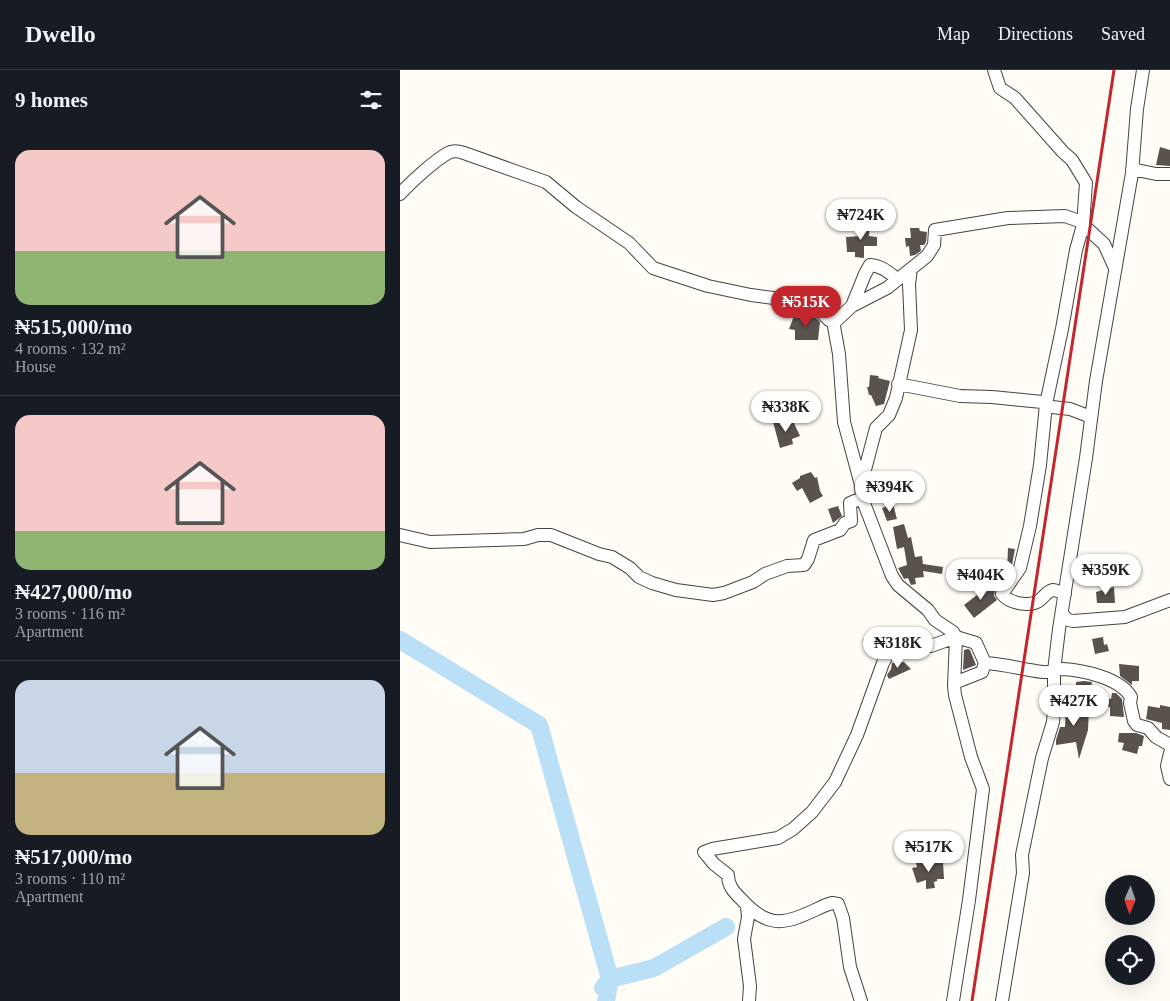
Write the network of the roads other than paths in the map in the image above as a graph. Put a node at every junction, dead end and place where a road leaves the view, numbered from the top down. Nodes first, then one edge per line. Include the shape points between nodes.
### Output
1 (994, 70) edge
2 (1143, 70) edge
3 (1132, 169) junction
4 (1170, 174) edge
5 (400, 194) edge
6 (1083, 225) junction
7 (1114, 268) junction
8 (911, 269) junction
9 (897, 279) junction
10 (852, 306) junction
11 (833, 321) junction
12 (898, 384) junction
13 (1046, 404) junction
14 (1091, 417) junction
15 (861, 485) junction
16 (862, 498) junction
17 (400, 535) edge
18 (1065, 594) junction
19 (1170, 600) edge
20 (1062, 614) junction
21 (956, 637) junction
22 (985, 663) junction
23 (1054, 671) junction
24 (954, 683) junction
25 (1170, 745) edge
26 (1170, 753) edge
27 (1170, 779) edge
28 (747, 906) junction
29 (749, 1001) edge
30 (861, 1001) edge
31 (953, 1001) edge
32 (1002, 1001) edge

1 - 6 street via 1000,88 1014,98 1079,170 1086,183
2 - 3 street
3 - 4 street
3 - 7 street
5 - 11 street via 449,152 464,152 546,182 628,243 654,268 708,286 800,305 820,311
6 - 7 street via 1104,244
6 - 8 street via 1065,216 1008,218 935,230 934,245 927,256
6 - 13 street
7 - 14 street
8 - 9 street
8 - 12 street via 911,330
9 - 10 street via 876,295
9 - 10 street via 886,270 870,265
10 - 11 street
11 - 15 street via 840,354 844,422
12 - 13 street via 960,396
12 - 15 street via 893,407 876,428
13 - 14 street
13 - 18 street via 1040,465 1024,556 1018,572 1002,594 1029,605 1039,602 1053,590
14 - 18 street
15 - 16 street
16 - 17 street via 850,503 851,521 840,530 814,540 804,565 787,566 713,595 652,583 612,557 551,535 430,542
16 - 21 street via 898,585
18 - 20 street
19 - 20 street via 1125,617 1073,621
20 - 23 street
21 - 22 street via 976,644
21 - 24 street
21 - 28 street via 930,646 908,640 894,643 835,782 812,812 793,829 778,838 706,850 705,854 728,875 730,887
22 - 23 street
22 - 24 street via 982,672
23 - 25 street via 1079,671 1106,677 1128,692 1137,725 1148,728
23 - 32 street via 1053,722 1042,758 1022,855 1023,874
24 - 31 street via 962,726 983,789
26 - 27 street via 1166,766
28 - 29 street via 744,939
28 - 30 street via 772,922 789,920 832,903 838,904 850,967

